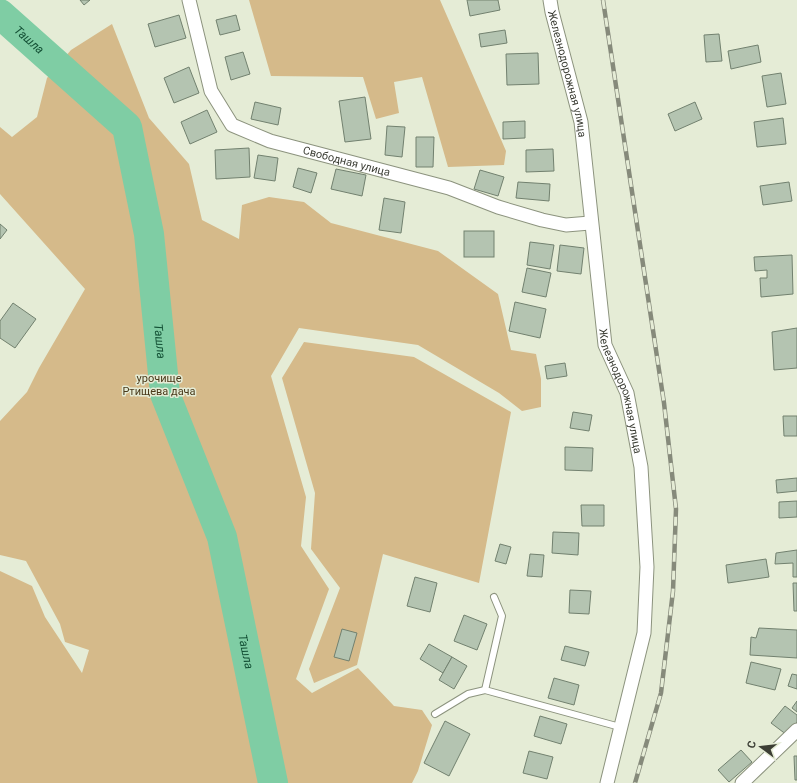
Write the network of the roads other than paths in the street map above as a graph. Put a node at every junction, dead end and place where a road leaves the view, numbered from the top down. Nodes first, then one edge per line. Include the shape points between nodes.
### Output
1 (189, 0) edge
2 (550, 0) edge
3 (590, 223) junction
4 (494, 597) dead end
5 (485, 690) junction
6 (435, 714) dead end
7 (620, 727) junction
8 (797, 730) edge
9 (607, 783) edge
10 (742, 783) edge

1 - 3 street, Свободная улица via 211,91 232,125 270,141 449,188 498,207 542,220 566,225
2 - 3 street, Железнодорожная улица via 581,122
3 - 7 street, Железнодорожная улица via 604,345 627,393 640,467 648,567 644,633
4 - 5 lane via 502,616
5 - 6 lane via 468,694
5 - 7 lane
7 - 9 street, Железнодорожная улица
8 - 10 street

